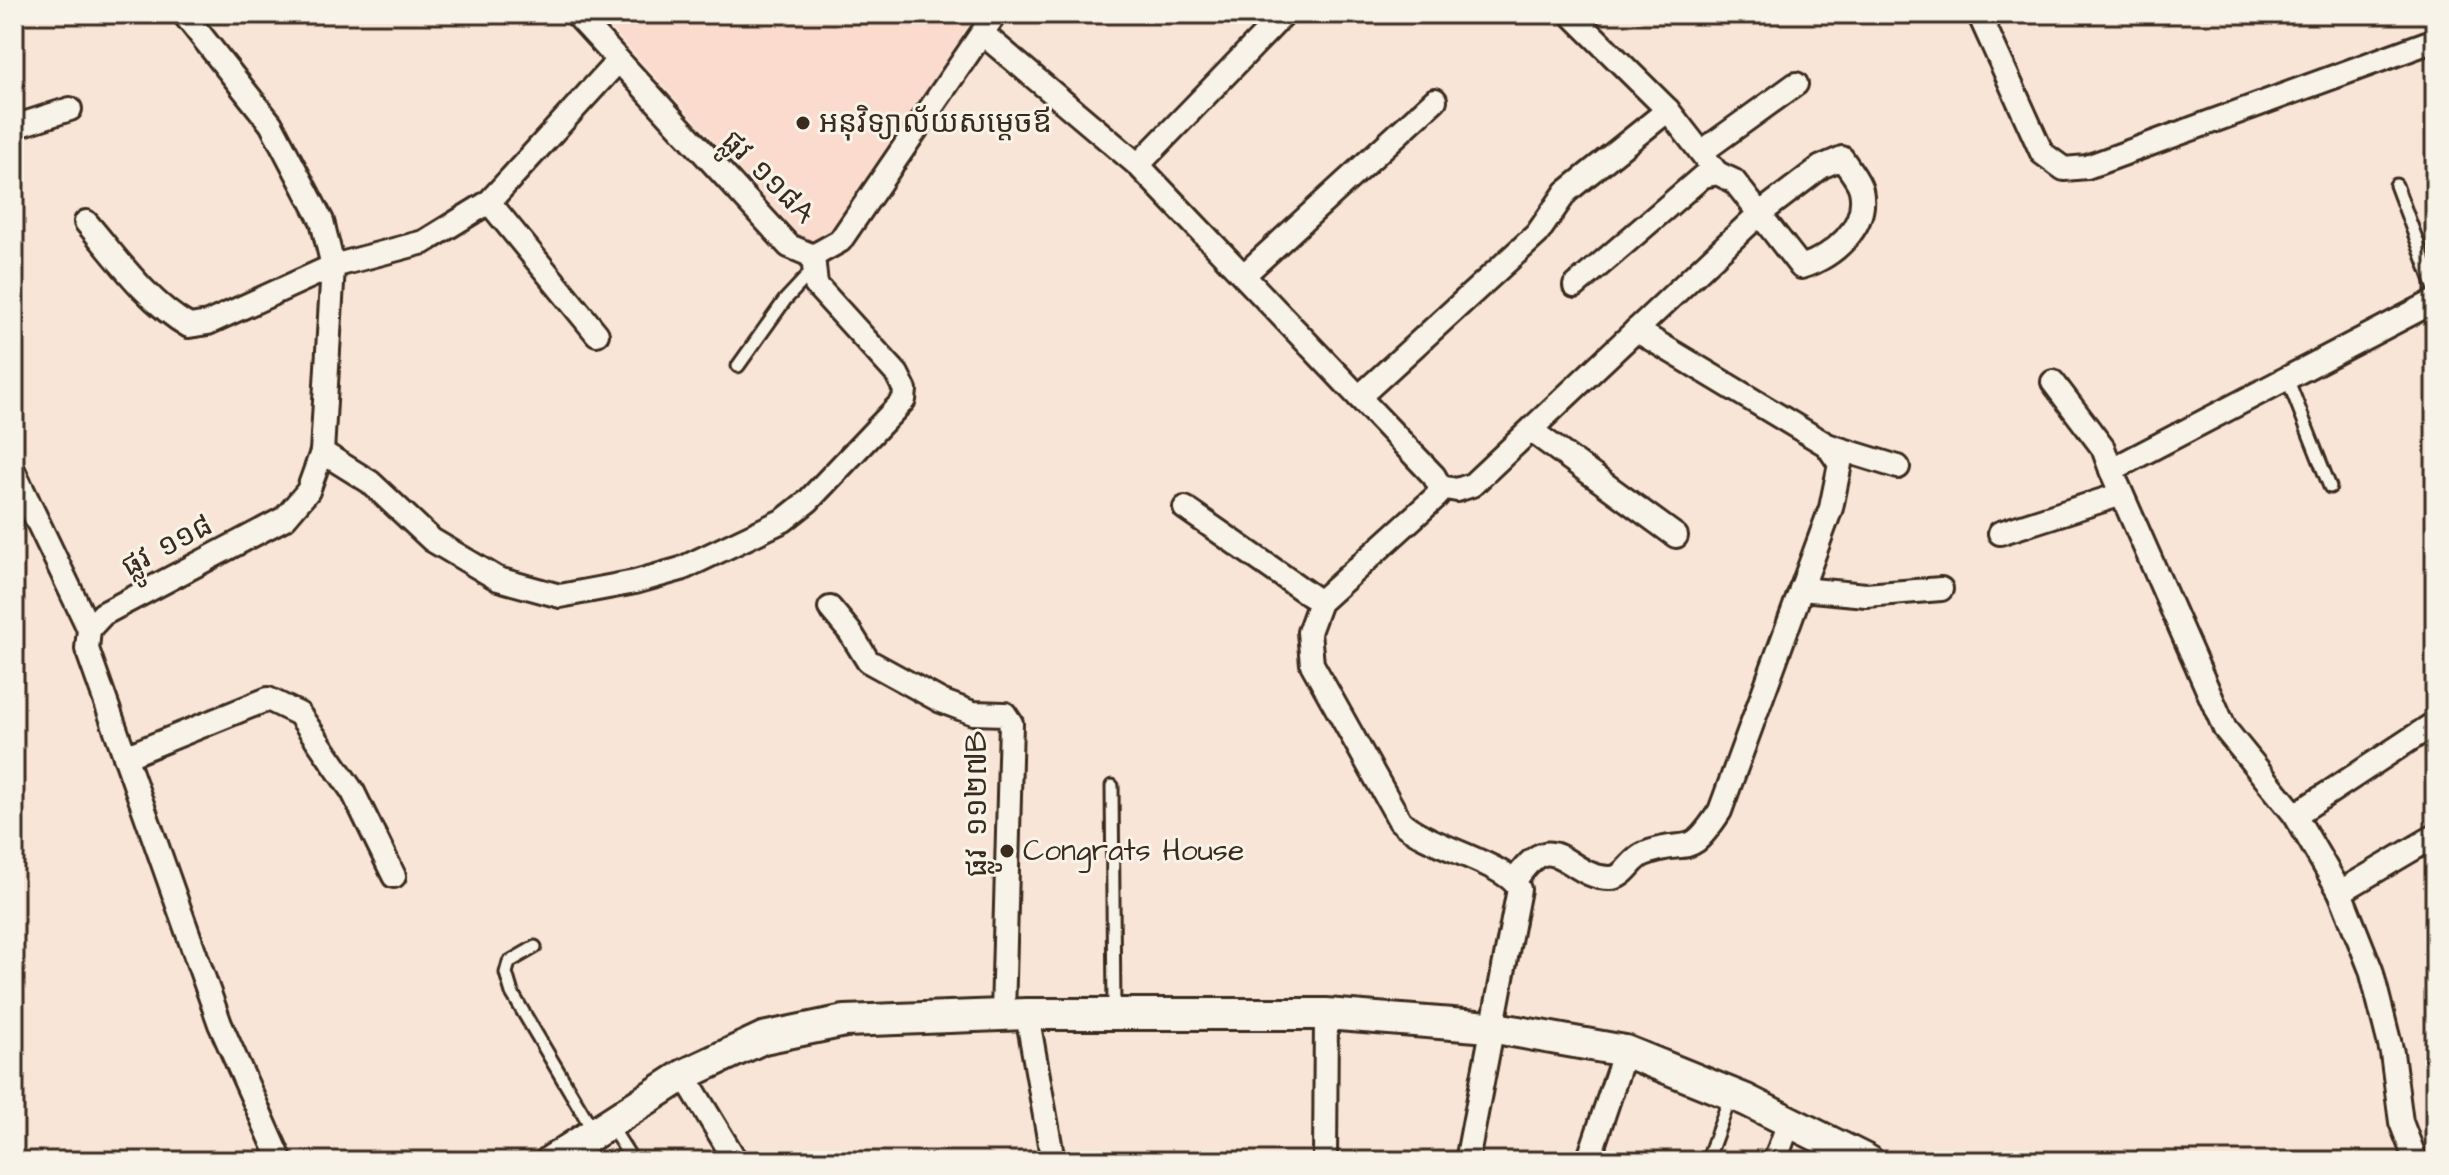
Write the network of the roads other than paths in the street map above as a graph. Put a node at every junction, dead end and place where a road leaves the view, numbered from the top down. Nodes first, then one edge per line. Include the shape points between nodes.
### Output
1 (184, 14) edge
2 (576, 14) edge
3 (995, 14) edge
4 (1284, 14) edge
5 (1571, 14) edge
6 (1979, 14) edge
7 (983, 34) junction
8 (2435, 40) edge
9 (617, 62) junction
10 (1796, 84) dead end
11 (1435, 100) dead end
12 (70, 109) dead end
13 (1668, 110) junction
14 (14, 127) edge
15 (1703, 151) junction
16 (1138, 165) junction
17 (1717, 173) junction
18 (2396, 185) dead end
19 (489, 202) junction
20 (1758, 215) junction
21 (86, 222) dead end
22 (812, 263) junction
23 (333, 266) junction
24 (1244, 275) junction
25 (1575, 286) dead end
26 (2435, 289) edge
27 (2435, 301) edge
28 (1636, 330) junction
29 (597, 334) dead end
30 (738, 366) dead end
31 (2287, 378) junction
32 (2053, 382) dead end
33 (1359, 397) junction
34 (1532, 431) junction
35 (1827, 445) junction
36 (322, 452) junction
37 (1898, 467) dead end
38 (2111, 470) junction
39 (14, 472) edge
40 (1440, 487) junction
41 (2330, 487) dead end
42 (2119, 495) junction
43 (1185, 508) dead end
44 (2000, 533) dead end
45 (1676, 536) dead end
46 (1801, 589) junction
47 (1941, 589) dead end
48 (1320, 602) junction
49 (830, 608) dead end
50 (89, 629) junction
51 (2435, 723) edge
52 (125, 757) junction
53 (1112, 786) dead end
54 (2295, 815) junction
55 (2435, 836) edge
56 (394, 876) dead end
57 (1515, 881) junction
58 (2340, 892) junction
59 (535, 947) dead end
60 (1015, 1014) junction
61 (1326, 1014) junction
62 (1114, 1015) junction
63 (1490, 1027) junction
64 (1625, 1051) junction
65 (684, 1075) junction
66 (1732, 1094) junction
67 (1789, 1122) junction
68 (603, 1129) junction
69 (281, 1161) edge
70 (551, 1161) edge
71 (633, 1161) edge
72 (736, 1161) edge
73 (1053, 1161) edge
74 (1325, 1161) edge
75 (1467, 1161) edge
76 (1588, 1161) edge
77 (1707, 1161) edge
78 (1775, 1161) edge
79 (1868, 1161) edge
80 (2416, 1161) edge

1 - 23 street, ផ្លូវ ១១៨ via 271,124 322,221
2 - 9 street, ផ្លូវ ១១៨A
3 - 7 street, ផ្លូវ ១១៨A
4 - 16 street
5 - 13 street
6 - 8 street via 2042,153 2064,169 2087,167
7 - 16 street
7 - 22 street, ផ្លូវ ១១៨A via 840,241
9 - 19 street
9 - 22 street, ផ្លូវ ១១៨A via 789,246
10 - 15 street
11 - 24 street
12 - 14 street
13 - 15 street
13 - 33 street via 1566,192 1537,234
15 - 17 street
16 - 24 street
17 - 20 street via 1734,181
17 - 25 street via 1703,176
18 - 26 lane
19 - 23 street via 424,242
19 - 29 street
20 - 20 street via 1821,167 1842,158 1861,188 1862,216 1850,235 1817,262 1801,267
20 - 28 street
21 - 23 street via 154,301 189,326 208,323
22 - 30 lane
22 - 36 street via 816,285 897,374 904,400 784,520 681,569 560,596 498,579 432,540 370,482
23 - 36 street, ផ្លូវ ១១៨
24 - 33 street
27 - 31 street
28 - 34 street
28 - 35 street
31 - 38 street
31 - 41 lane
32 - 38 street via 2103,448
33 - 40 street
34 - 40 street via 1472,485 1457,490
34 - 45 street
35 - 37 street
35 - 46 street via 1840,464 1838,485
36 - 50 street, ផ្លូវ ១១៨ via 308,491 285,518 103,614
38 - 42 street
39 - 50 street
40 - 48 street via 1437,496
42 - 44 street
42 - 54 street via 2225,729
43 - 48 street
46 - 47 street via 1866,595
46 - 57 street via 1720,811 1702,838 1691,846 1645,854 1618,877 1605,878 1549,853 1534,856
48 - 57 street via 1309,632 1312,664 1400,821 1422,838
49 - 60 street, ផ្លូវ ១១២៧B via 868,661 941,701 973,713 1005,714 1011,723
50 - 52 street via 87,649
51 - 54 street
52 - 56 street via 268,699 286,705 299,714 353,792
52 - 69 street via 220,1024
53 - 62 lane
54 - 58 street
55 - 58 street
57 - 63 street via 1519,889
58 - 80 street via 2371,970 2392,1053 2401,1122
59 - 68 lane via 509,962 506,973 512,993
60 - 62 main road
60 - 65 main road via 845,1021 763,1038
60 - 73 street, ផ្លូវ ១១២៧B
61 - 62 main road
61 - 63 main road
61 - 74 street
63 - 64 main road
63 - 75 street
64 - 66 main road
64 - 76 street
65 - 68 main road
65 - 72 street
66 - 67 main road
66 - 77 lane
67 - 78 street
67 - 79 main road
68 - 70 main road
68 - 71 lane

